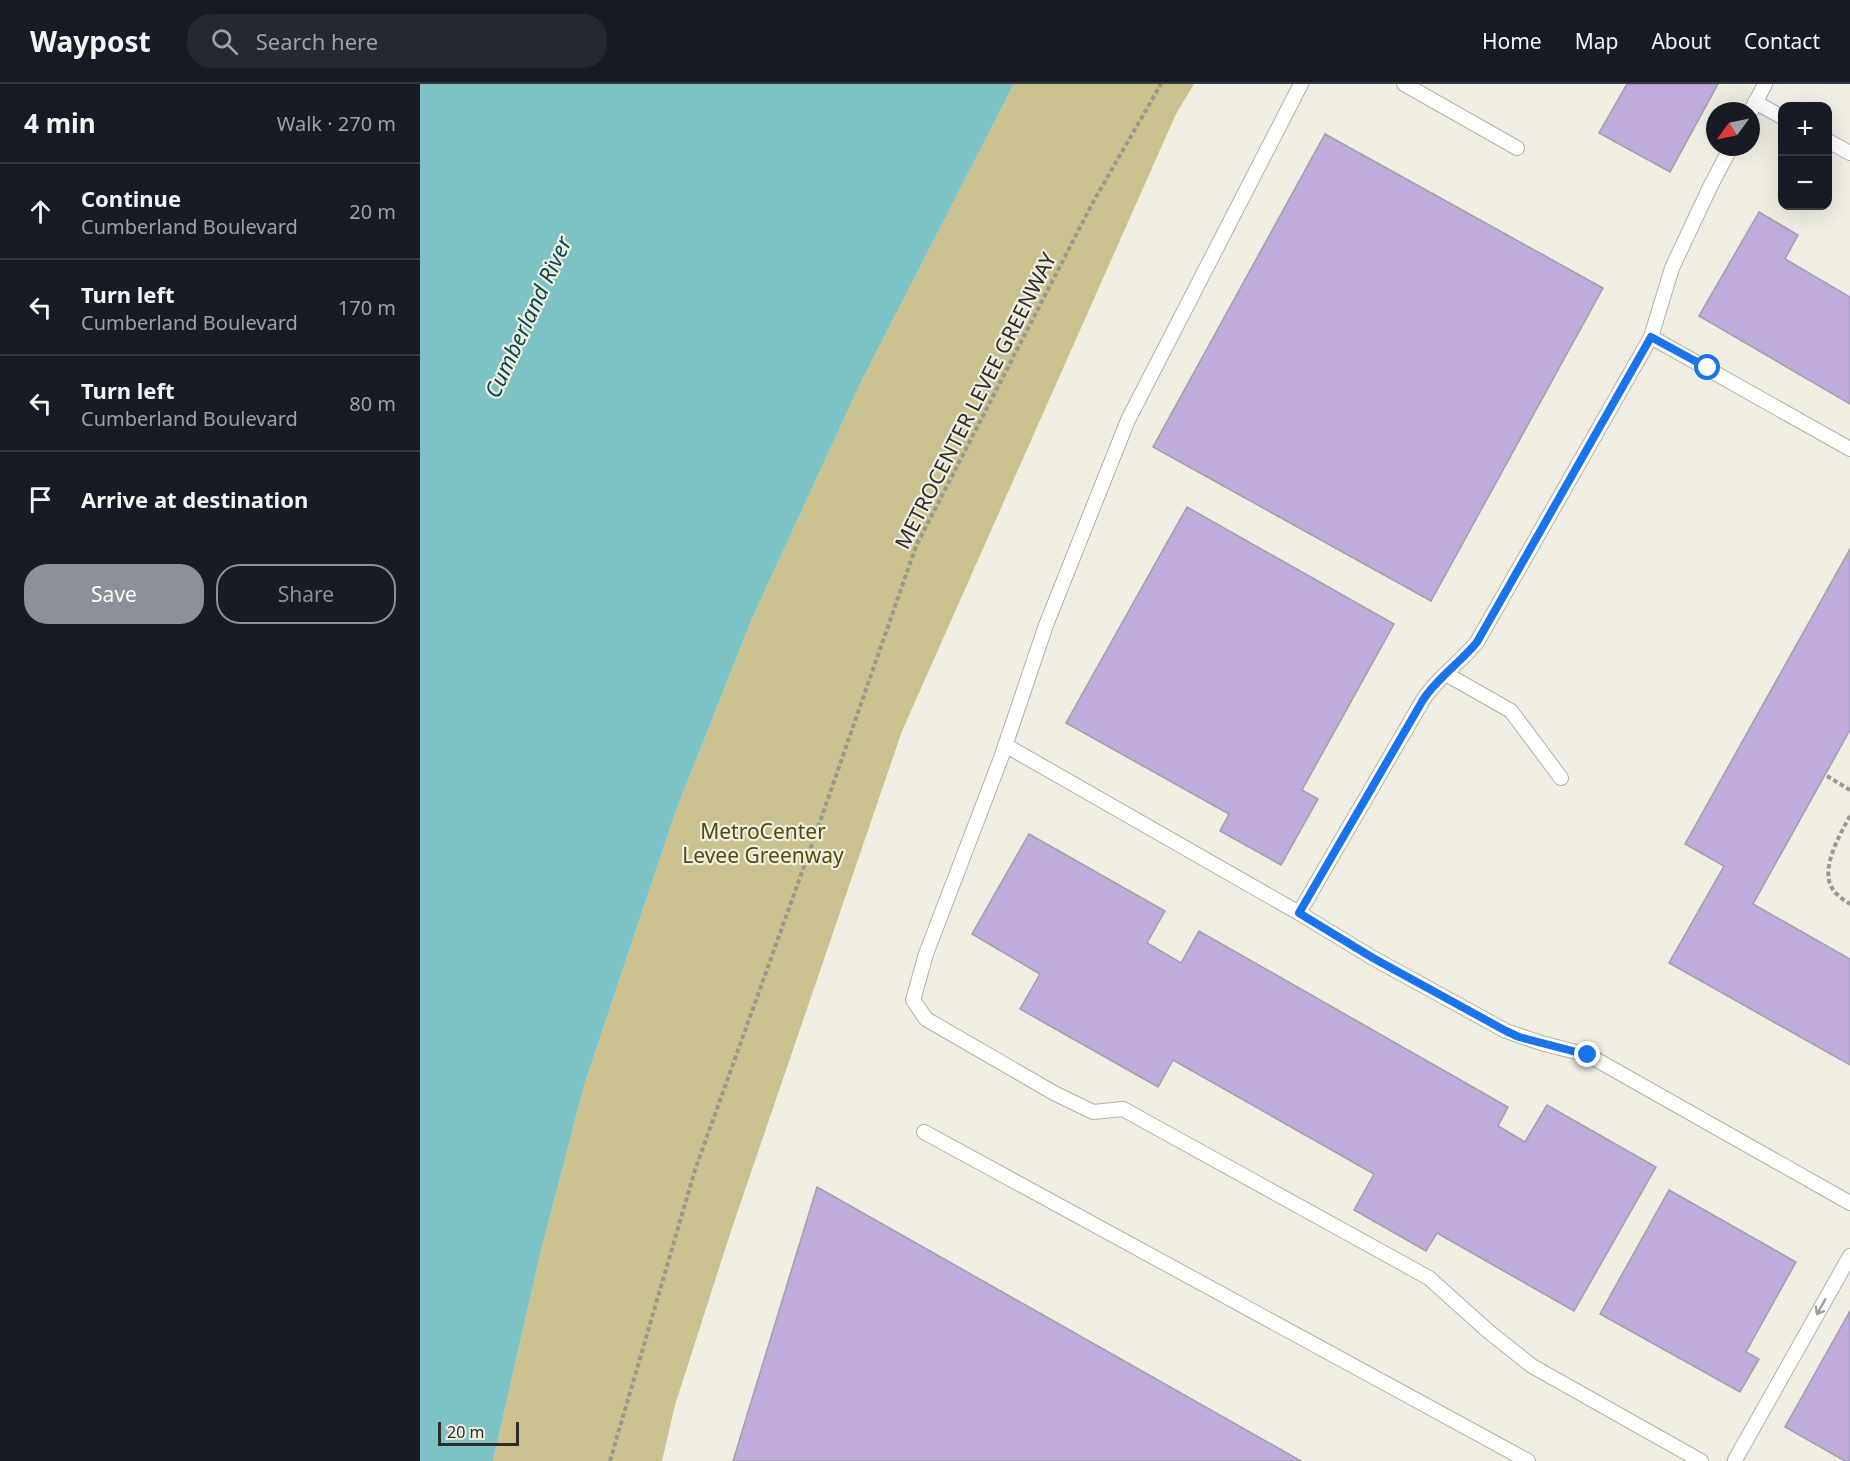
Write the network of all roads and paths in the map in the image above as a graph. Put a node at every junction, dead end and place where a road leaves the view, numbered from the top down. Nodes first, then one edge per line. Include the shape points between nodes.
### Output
1 (1161, 84) edge
2 (1301, 84) edge
3 (1404, 84) edge
4 (1765, 84) edge
5 (1756, 102) edge
6 (1760, 109) edge
7 (1778, 116) edge
8 (1832, 144) edge
9 (1516, 148) dead end
10 (1850, 153) edge
11 (1726, 156) edge
12 (1651, 337) junction
13 (1850, 449) edge
14 (1446, 674) junction
15 (1005, 745) junction
16 (1827, 777) dead end
17 (1561, 778) dead end
18 (1850, 789) edge
19 (1850, 816) edge
20 (1850, 904) edge
21 (1299, 913) junction
22 (924, 1132) dead end
23 (1850, 1203) edge
24 (1850, 1256) edge
25 (610, 1461) edge
26 (1528, 1461) edge
27 (1701, 1461) edge
28 (1735, 1461) edge

1 - 25 path, METROCENTER LEVEE GREENWAY via 1092,204 916,546 695,1170
2 - 15 lane via 1128,420 1046,625
3 - 9 lane
4 - 5 lane
6 - 7 lane
8 - 10 lane
11 - 12 lane via 1672,268
12 - 13 lane
12 - 14 lane via 1477,642
14 - 17 lane via 1511,711
14 - 21 lane via 1423,700
15 - 21 lane
15 - 27 lane via 913,1000 926,1019 1093,1112 1123,1109 1428,1278 1532,1366
16 - 18 path
19 - 20 path via 1828,868 1832,888
21 - 23 lane via 1506,1031 1588,1055
22 - 26 lane
24 -> 28 lane

